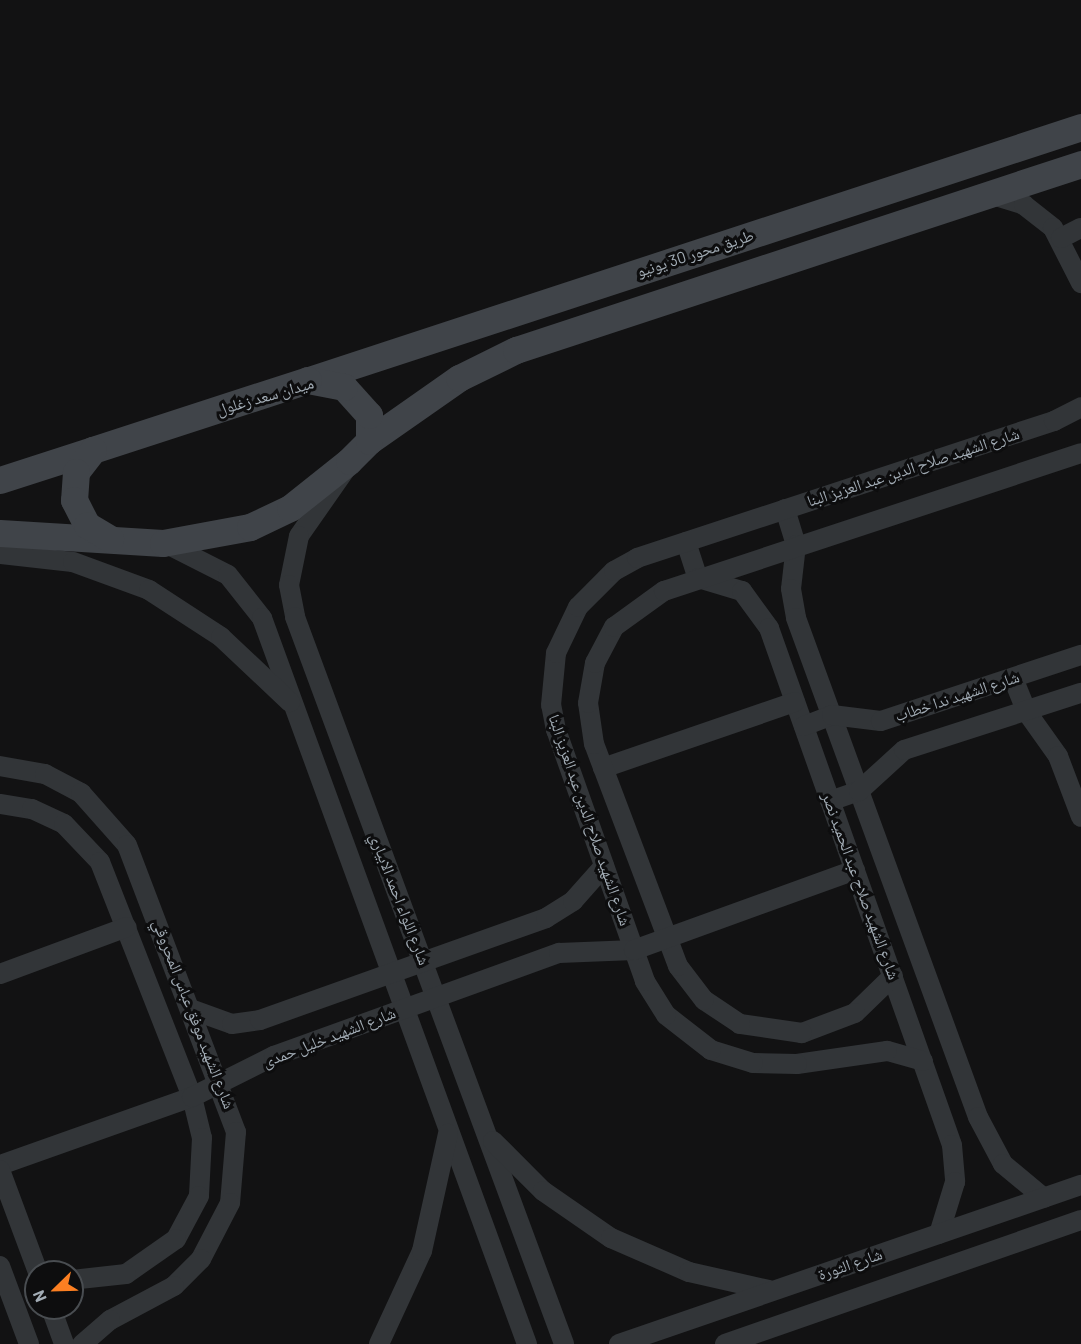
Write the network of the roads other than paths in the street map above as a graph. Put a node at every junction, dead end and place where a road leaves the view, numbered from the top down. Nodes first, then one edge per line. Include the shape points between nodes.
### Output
1 (1081, 127) edge
2 (1081, 164) edge
3 (989, 194) junction
4 (1081, 228) edge
5 (1061, 238) junction
6 (1081, 283) edge
7 (308, 380) junction
8 (1081, 407) edge
9 (369, 441) junction
10 (93, 450) junction
11 (1081, 453) edge
12 (349, 461) junction
13 (0, 480) edge
14 (785, 509) junction
15 (0, 533) edge
16 (110, 539) junction
17 (686, 542) junction
18 (163, 543) junction
19 (796, 546) junction
20 (0, 554) edge
21 (698, 578) junction
22 (1081, 655) edge
23 (1013, 678) junction
24 (1081, 693) edge
25 (795, 702) junction
26 (296, 708) junction
27 (1026, 711) junction
28 (832, 715) junction
29 (804, 726) junction
30 (594, 744) junction
31 (565, 755) junction
32 (0, 766) edge
33 (603, 768) junction
34 (859, 791) junction
35 (831, 801) junction
36 (0, 804) edge
37 (1081, 817) edge
38 (604, 866) junction
39 (855, 870) junction
40 (903, 913) junction
41 (874, 924) junction
42 (127, 927) junction
43 (667, 937) junction
44 (634, 950) junction
45 (173, 958) junction
46 (423, 962) junction
47 (144, 969) junction
48 (392, 973) junction
49 (0, 974) edge
50 (893, 976) junction
51 (436, 997) junction
52 (405, 1008) junction
53 (193, 1010) junction
54 (923, 1061) junction
55 (222, 1085) junction
56 (192, 1097) junction
57 (448, 1128) junction
58 (486, 1132) junction
59 (0, 1165) edge
60 (0, 1170) edge
61 (1081, 1185) edge
62 (1044, 1198) junction
63 (1081, 1220) edge
64 (939, 1234) junction
65 (35, 1260) edge
66 (0, 1266) edge
67 (84, 1279) edge
68 (772, 1291) junction
69 (55, 1320) edge
70 (29, 1344) edge
71 (64, 1344) edge
72 (82, 1344) edge
73 (379, 1344) edge
74 (527, 1344) edge
75 (564, 1344) edge
76 (619, 1344) edge
77 (726, 1344) edge

1 - 7 street, طريق محور 30 يونيو
2 - 3 street
3 - 5 street via 1024,205
3 - 9 street via 516,350 459,378
4 - 5 street
5 - 6 street
7 - 9 street, ميدان سعد زغلول via 333,382 355,394 369,415
7 - 10 street, ميدان سعد زغلول
8 - 14 street, شارع الشهيد صلاح الدين عبد العزيز البنا
9 - 12 street
10 - 13 street
10 - 16 street via 76,472 74,500 87,525
11 - 19 street, شارع الشهيد صلاح الدين عبد العزيز البنا
12 - 18 street via 270,518 208,539
12 - 46 street, شارع اللواء احمد الابياري via 299,536 291,601
14 - 17 street, شارع الشهيد صلاح الدين عبد العزيز البنا
14 - 19 street
15 - 16 street
16 - 18 street
17 - 21 street
17 - 31 street, شارع الشهيد صلاح الدين عبد العزيز البنا via 614,571 583,600 565,629 551,679 553,713
18 - 26 street, شارع اللواء احمد الابياري via 213,564 252,602
19 - 21 street, شارع الشهيد صلاح الدين عبد العزيز البنا
19 - 28 street, شارع الشهيد صلاح عبد الحميد نصر via 791,574 794,610
20 - 26 street via 73,562 149,590 221,637
21 - 25 street, شارع الشهيد صلاح عبد الحميد نصر via 729,584 753,602
21 - 30 street, شارع الشهيد صلاح الدين عبد العزيز البنا via 645,600 603,644 589,683
22 - 23 street, شارع الشهيد ندا خطاب
23 - 27 street
23 - 28 street, شارع الشهيد ندا خطاب via 881,721
24 - 27 street
25 - 29 street, شارع الشهيد صلاح عبد الحميد نصر
25 - 33 street
26 - 48 street, شارع اللواء احمد الابياري
27 - 34 street via 904,750
27 - 37 street via 1058,756
28 - 29 street
28 - 34 street, شارع الشهيد صلاح عبد الحميد نصر
29 - 35 street, شارع الشهيد صلاح عبد الحميد نصر
30 - 31 street
30 - 33 street, شارع الشهيد صلاح الدين عبد العزيز البنا
31 - 38 street, شارع الشهيد صلاح الدين عبد العزيز البنا
32 - 45 street, شارع الشهيد موفق عباس المحروقي via 45,774 99,808 127,845
33 - 43 street, شارع الشهيد صلاح الدين عبد العزيز البنا
34 - 35 street
34 - 40 street, شارع الشهيد صلاح عبد الحميد نصر
35 - 39 street, شارع الشهيد صلاح عبد الحميد نصر
36 - 42 street, شارع الشهيد موفق عباس المحروقي via 48,816 77,835 108,878
38 - 44 street, شارع الشهيد صلاح الدين عبد العزيز البنا
38 - 46 street via 573,901 546,918
39 - 41 street, شارع الشهيد صلاح عبد الحميد نصر
39 - 43 street, شارع الشهيد خليل حمدى
40 - 41 street
40 - 62 street, شارع الشهيد صلاح عبد الحميد نصر via 984,1134 1016,1177
41 - 50 street, شارع الشهيد صلاح عبد الحميد نصر
42 - 47 street, شارع الشهيد موفق عباس المحروقي
42 - 49 street
43 - 44 street, شارع الشهيد خليل حمدى
43 - 50 street, شارع الشهيد صلاح الدين عبد العزيز البنا via 678,966 704,1000 760,1030 802,1033 840,1022 869,1003
44 - 51 street, شارع الشهيد خليل حمدى via 559,952
44 - 54 street, شارع الشهيد صلاح الدين عبد العزيز البنا via 666,1015 695,1040 732,1058 775,1065 887,1051
45 - 47 street
45 - 53 street, شارع الشهيد موفق عباس المحروقي
46 - 48 street
46 - 51 street, شارع اللواء احمد الابياري
47 - 56 street, شارع الشهيد موفق عباس المحروقي
48 - 52 street, شارع اللواء احمد الابياري
48 - 53 street via 246,1023 218,1022
50 - 54 street, شارع الشهيد صلاح عبد الحميد نصر
51 - 52 street, شارع الشهيد خليل حمدى
51 - 58 street, شارع اللواء احمد الابياري
52 - 55 street, شارع الشهيد خليل حمدى via 274,1056
52 - 57 street, شارع اللواء احمد الابياري
53 - 55 street, شارع الشهيد موفق عباس المحروقي
54 - 64 street, شارع الشهيد صلاح عبد الحميد نصر via 955,1163 952,1200
55 - 56 street, شارع الشهيد خليل حمدى
55 - 72 street, شارع الشهيد موفق عباس المحروقي via 238,1156 230,1203 213,1243 174,1286 110,1320
56 - 59 street, شارع الشهيد خليل حمدى
56 - 67 street, شارع الشهيد موفق عباس المحروقي via 204,1159 199,1196 186,1226 140,1268 111,1278
57 - 73 street via 422,1251
57 - 74 street, شارع اللواء احمد الابياري
58 - 68 street via 543,1191 610,1238 689,1272
58 - 75 street, شارع اللواء احمد الابياري
60 - 65 street
61 - 62 street, شارع الثورة
62 - 64 street, شارع الثورة
63 - 77 street, شارع الثورة
64 - 68 street, شارع الثورة
66 - 70 street
68 - 76 street, شارع الثورة
69 - 71 street

